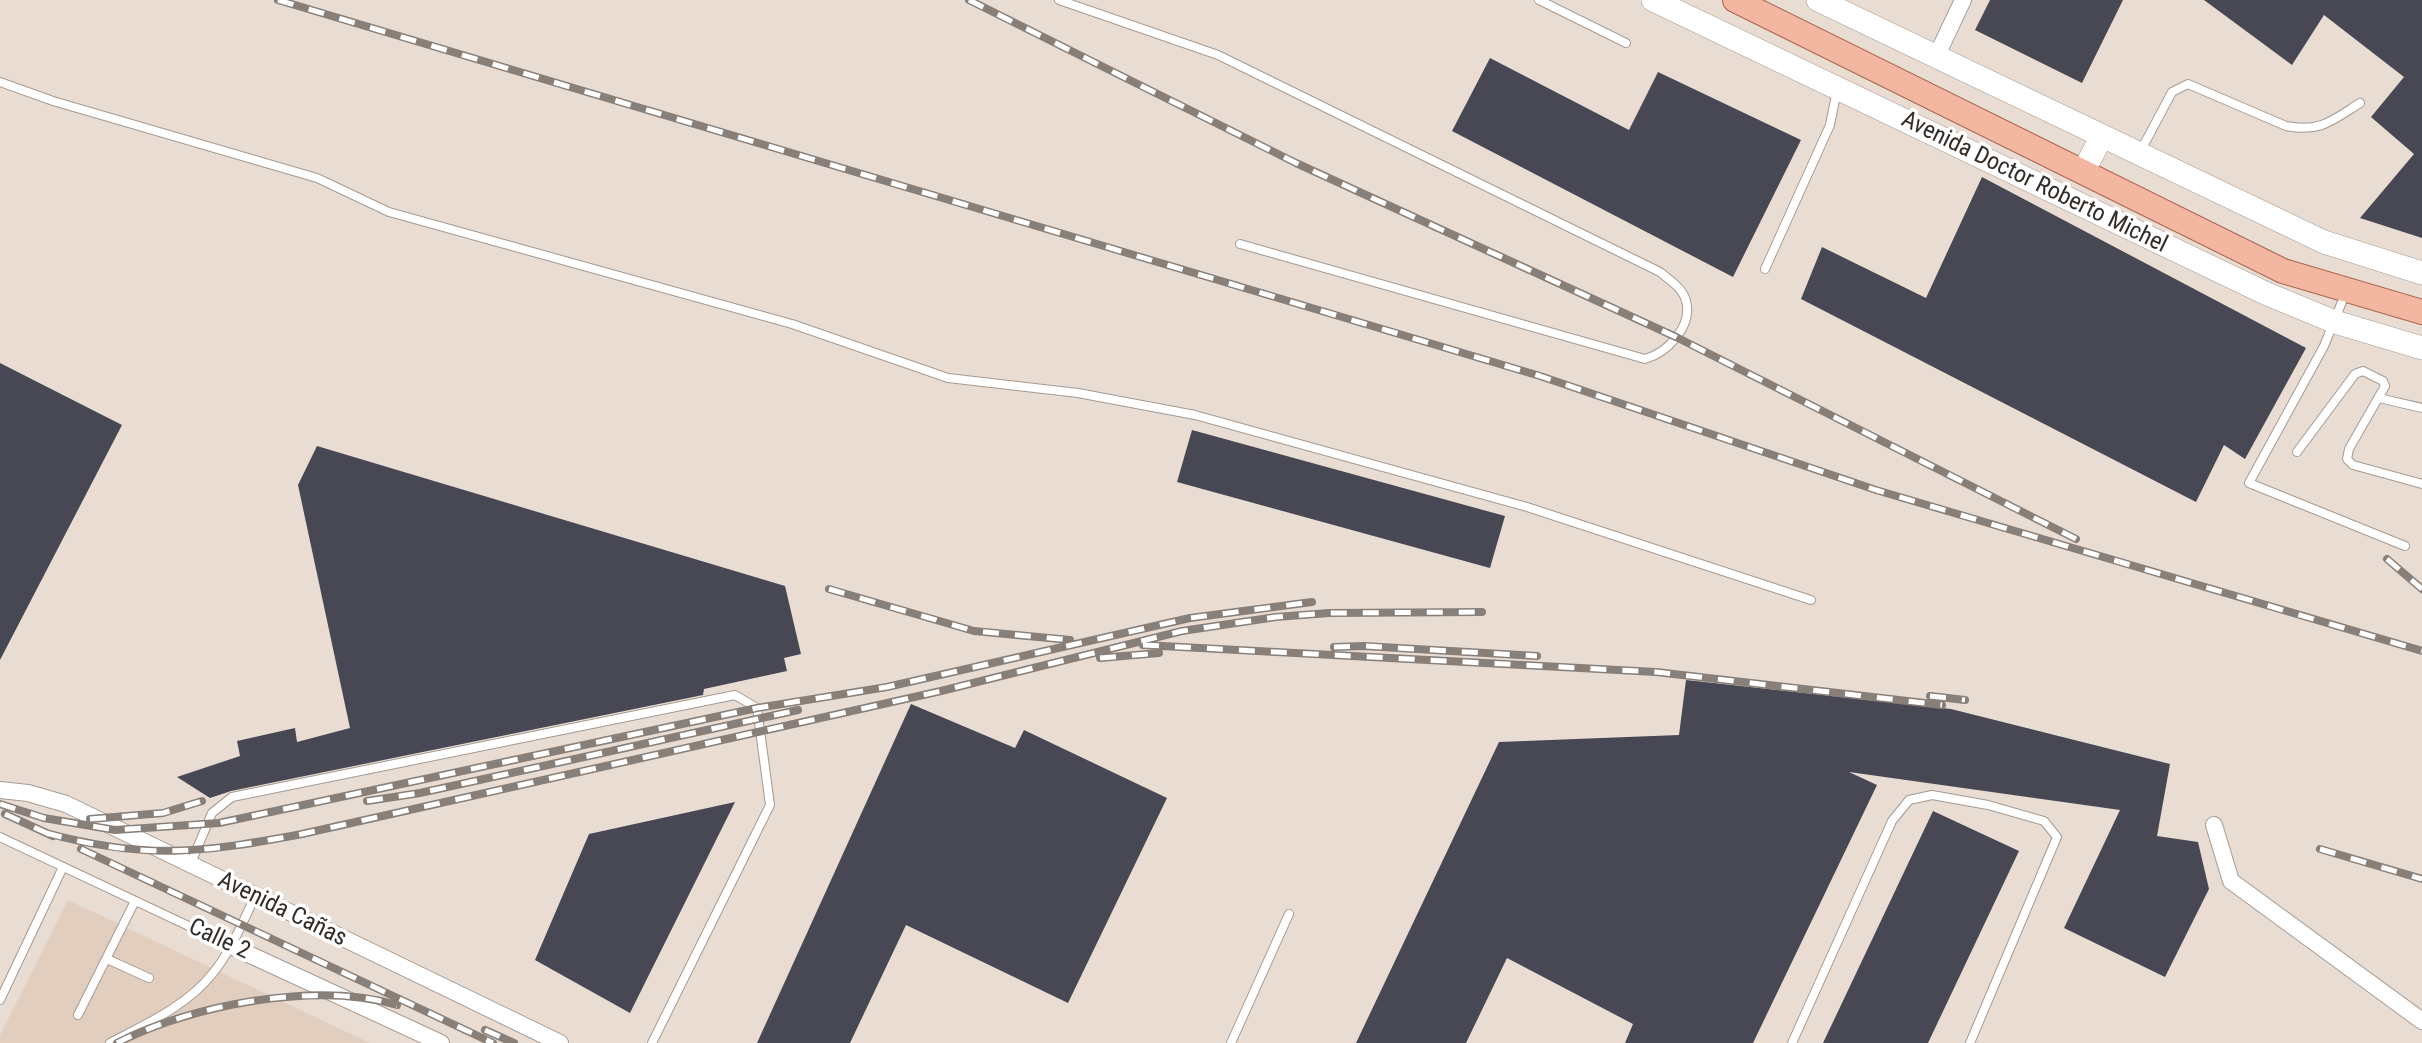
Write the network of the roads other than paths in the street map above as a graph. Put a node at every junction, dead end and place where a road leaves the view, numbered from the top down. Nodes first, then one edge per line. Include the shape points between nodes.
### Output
1 (1059, 0) edge
2 (1539, 0) edge
3 (1653, 0) edge
4 (1735, 0) edge
5 (1818, 0) edge
6 (1963, 0) edge
7 (1814, 39) junction
8 (1626, 43) dead end
9 (1936, 57) junction
10 (1797, 69) junction
11 (0, 82) edge
12 (1837, 89) junction
13 (2360, 103) dead end
14 (2102, 136) junction
15 (2140, 152) junction
16 (2083, 172) junction
17 (1240, 244) dead end
18 (1765, 269) dead end
19 (2422, 273) edge
20 (2347, 290) junction
21 (2422, 312) edge
22 (2335, 322) junction
23 (2422, 348) edge
24 (2379, 398) junction
25 (2422, 408) edge
26 (2297, 452) dead end
27 (2422, 484) edge
28 (2405, 546) dead end
29 (1811, 600) dead end
30 (0, 790) edge
31 (2214, 825) dead end
32 (0, 837) edge
33 (190, 865) junction
34 (63, 867) junction
35 (255, 898) junction
36 (135, 901) junction
37 (1289, 914) dead end
38 (231, 946) junction
39 (107, 959) junction
40 (149, 978) dead end
41 (0, 1000) edge
42 (78, 1015) dead end
43 (2422, 1021) edge
44 (440, 1042) edge
45 (110, 1043) edge
46 (560, 1043) edge
47 (652, 1043) edge
48 (1231, 1043) edge
49 (1791, 1043) edge
50 (1970, 1043) edge

1 - 17 lane via 1218,55 1647,266 1673,283 1686,299 1686,309 1666,350 1645,359
2 - 8 lane
3 - 10 main road, Avenida Doctor Roberto Michel
4 - 7 main road, Avenida Doctor Roberto Michel
5 - 9 main road
6 - 9 street
7 - 10 main road
7 - 16 main road, Avenida Doctor Roberto Michel
9 - 14 main road
10 - 12 main road, Avenida Doctor Roberto Michel
11 - 29 lane via 317,178 389,212 792,324 947,378 1078,393 1195,415 1527,507
12 - 18 lane via 1830,125
12 - 22 main road, Avenida Doctor Roberto Michel via 2200,263
13 - 15 lane via 2328,124 2302,129 2188,84 2172,92
14 - 15 main road
14 - 16 main road
15 - 19 main road via 2324,242
16 - 20 main road, Avenida Doctor Roberto Michel via 2283,271
20 - 21 main road, Avenida Doctor Roberto Michel
20 - 22 lane
22 - 23 main road, Avenida Doctor Roberto Michel
22 - 28 lane via 2249,483
24 - 25 lane
24 - 26 lane via 2384,382 2357,372
24 - 27 lane via 2347,458 2353,465
30 - 33 street, Avenida Cañas via 66,804
31 - 43 street via 2231,881
32 - 34 lane, Calle 2
33 - 35 street, Avenida Cañas
33 - 47 lane via 212,813 232,797 736,695 757,708 770,805
34 - 36 lane, Calle 2
34 - 41 lane
35 - 38 lane
35 - 46 street, Avenida Cañas
36 - 38 lane, Calle 2
36 - 39 lane
37 - 48 lane
38 - 44 street, Calle 2
38 - 45 lane via 215,972 189,997
39 - 40 lane
39 - 42 lane
49 - 50 lane via 1892,821 1909,800 1932,795 2044,821 2057,837

